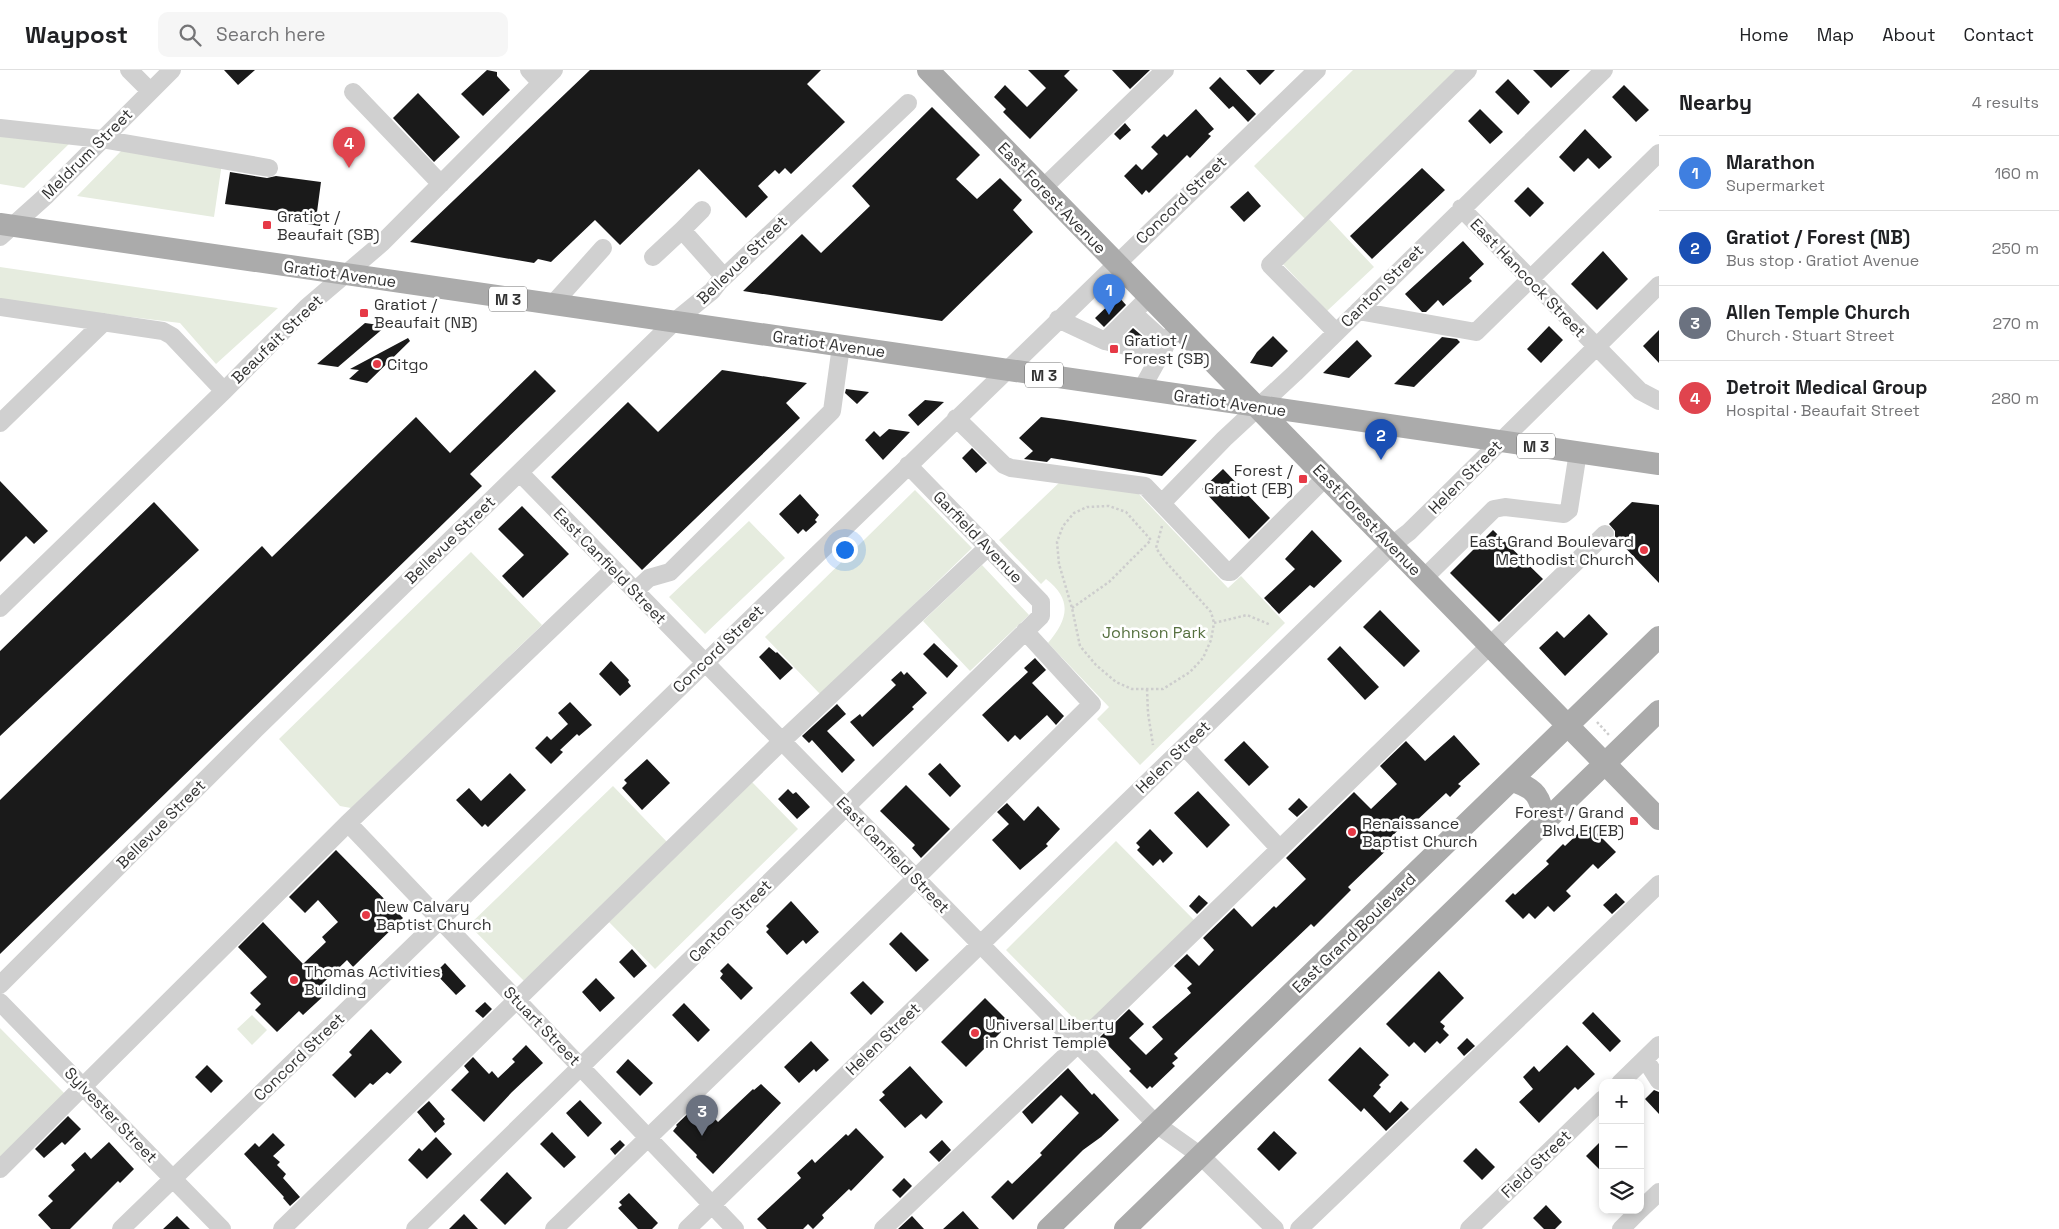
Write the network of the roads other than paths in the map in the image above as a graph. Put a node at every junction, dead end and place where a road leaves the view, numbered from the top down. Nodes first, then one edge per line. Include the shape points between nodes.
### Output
1 (129, 70) edge
2 (172, 70) edge
3 (529, 70) edge
4 (554, 70) edge
5 (1165, 70) edge
6 (1316, 70) edge
7 (1468, 70) edge
8 (1604, 70) edge
9 (930, 71) edge
10 (541, 83) junction
11 (150, 92) junction
12 (353, 92) dead end
13 (908, 103) dead end
14 (0, 128) edge
15 (101, 139) junction
16 (1659, 153) edge
17 (269, 168) dead end
18 (441, 184) junction
19 (1043, 188) junction
20 (1461, 208) junction
21 (702, 210) dead end
22 (4, 229) edge
23 (682, 230) junction
24 (603, 248) dead end
25 (653, 257) dead end
26 (1116, 263) junction
27 (345, 275) junction
28 (724, 277) junction
29 (1529, 278) junction
30 (1659, 285) edge
31 (1149, 297) junction
32 (552, 305) junction
33 (0, 307) edge
34 (1358, 311) junction
35 (1133, 313) junction
36 (1058, 319) junction
37 (104, 322) junction
38 (674, 322) junction
39 (1336, 332) junction
40 (1105, 341) junction
41 (1168, 341) junction
42 (841, 346) junction
43 (1595, 347) junction
44 (1006, 370) junction
45 (224, 390) junction
46 (1141, 390) junction
47 (1659, 400) edge
48 (1257, 407) junction
49 (956, 418) junction
50 (0, 423) edge
51 (1501, 441) junction
52 (1578, 452) junction
53 (1659, 464) edge
54 (908, 465) junction
55 (520, 473) junction
56 (1326, 477) junction
57 (1162, 503) junction
58 (1605, 534) dead end
59 (1392, 545) junction
60 (988, 547) junction
61 (614, 569) junction
62 (1424, 578) junction
63 (635, 591) junction
64 (0, 608) edge
65 (1042, 612) joint
66 (1025, 631) junction
67 (1659, 637) edge
68 (1489, 645) junction
69 (705, 662) junction
70 (1659, 711) edge
71 (1567, 726) junction
72 (782, 741) junction
73 (1185, 747) junction
74 (1605, 764) junction
75 (1511, 781) junction
76 (846, 807) junction
77 (1659, 819) edge
78 (1545, 822) junction
79 (348, 823) junction
80 (1280, 848) junction
81 (916, 878) junction
82 (1659, 884) edge
83 (440, 919) junction
84 (980, 944) junction
85 (0, 985) edge
86 (518, 1001) junction
87 (0, 1002) edge
88 (1078, 1044) junction
89 (1659, 1045) edge
90 (1645, 1058) junction
91 (581, 1068) junction
92 (1624, 1079) edge
93 (1659, 1081) edge
94 (84, 1087) junction
95 (1599, 1103) edge
96 (1156, 1124) junction
97 (648, 1138) junction
98 (1201, 1156) junction
99 (0, 1169) edge
100 (173, 1179) junction
101 (1659, 1192) edge
102 (712, 1205) junction
103 (1644, 1206) edge
104 (1636, 1214) edge
105 (121, 1229) edge
106 (222, 1229) edge
107 (282, 1229) edge
108 (415, 1229) edge
109 (554, 1229) edge
110 (687, 1229) edge
111 (734, 1229) edge
112 (883, 1229) edge
113 (1048, 1229) edge
114 (1125, 1229) edge
115 (1275, 1229) edge
116 (1299, 1229) edge
117 (1469, 1229) edge
118 (1621, 1229) edge

1 - 11 street
2 - 11 street, Meldrum Street
3 - 10 street
4 - 10 street, Beaufait Street
5 - 19 street
6 - 26 street, Concord Street
7 - 39 street via 1270,264
8 - 20 street, Canton Street
9 - 19 main road, East Forest Avenue
10 - 18 street, Beaufait Street
11 - 15 street, Meldrum Street
12 - 18 street
13 - 28 street, Bellevue Street
14 - 15 street
15 - 17 street
15 - 22 street, Meldrum Street via 46,195
16 - 29 street
18 - 27 street, Beaufait Street
19 - 26 main road, East Forest Avenue
20 - 29 street, East Hancock Street
20 - 34 street, Canton Street
21 - 23 street
22 - 27 main road, Gratiot Avenue / M 3
23 - 25 street
23 - 28 street
24 - 32 street
26 - 31 main road, East Forest Avenue
26 - 36 street, Concord Street
27 - 32 main road, Gratiot Avenue / M 3
27 - 45 street, Beaufait Street via 307,307
28 - 38 street, Bellevue Street
29 - 34 street via 1476,332
29 - 43 street, East Hancock Street
30 - 43 street, Helen Street
31 - 35 street
31 - 41 main road, East Forest Avenue
32 - 38 main road, Gratiot Avenue / M 3
33 - 37 street
34 - 39 street, Canton Street
35 - 40 street
35 - 41 street
36 - 40 street
36 - 44 street, Concord Street
37 - 45 street via 163,331 172,336
37 - 50 street
38 - 42 main road, Gratiot Avenue / M 3
38 - 55 street, Bellevue Street
39 - 48 street, Canton Street
40 - 41 street
41 - 46 street
41 - 48 main road, East Forest Avenue
42 - 44 main road, Gratiot Avenue / M 3
42 - 63 street via 832,412 670,572 649,578
43 - 47 street, East Hancock Street via 1640,391
43 - 51 street, Helen Street
44 - 46 main road, Gratiot Avenue / M 3
44 - 49 street, Concord Street
45 - 64 street, Beaufait Street
46 - 48 main road, Gratiot Avenue / M 3
48 - 51 main road, Gratiot Avenue / M 3
48 - 56 main road, East Forest Avenue
48 - 57 street, Canton Street
49 - 54 street, Concord Street
49 - 57 street via 1011,468 1145,486
51 - 52 main road, Gratiot Avenue / M 3
51 - 59 street, Helen Street
52 - 53 main road, Gratiot Avenue / M 3
52 - 62 street via 1569,510 1564,514 1505,507 1494,509
54 - 60 street, Garfield Avenue
54 - 69 street, Concord Street
55 - 61 street, East Canfield Street
55 - 85 street, Bellevue Street via 256,729
56 - 57 street via 1231,572 1227,572
56 - 59 main road, East Forest Avenue
58 - 68 street
59 - 62 main road, East Forest Avenue
59 - 73 street, Helen Street
60 - 65 street, Garfield Avenue via 1041,602
60 - 72 street
61 - 63 street, East Canfield Street
61 - 79 street
62 - 68 main road, East Forest Avenue
63 - 69 street, East Canfield Street
65 - 66 street, Canton Street
66 - 76 street, Canton Street
66 - 81 street via 1092,704
67 - 71 main road, East Grand Boulevard
68 - 71 main road, East Forest Avenue
68 - 80 street
69 - 72 street, East Canfield Street
69 - 83 street, Concord Street
70 - 74 main road
71 - 74 main road, East Forest Avenue
71 - 75 main road, East Grand Boulevard
72 - 76 street, East Canfield Street
72 - 86 street
73 - 80 street
73 - 84 street, Helen Street
74 - 77 main road, East Forest Avenue
74 - 78 main road
75 - 78 main road via 1524,784 1535,792
75 - 96 main road, East Grand Boulevard
76 - 81 street, East Canfield Street
76 - 91 street, Canton Street
78 - 98 main road
79 - 83 street, Stuart Street
79 - 94 street via 271,907
80 - 88 street
81 - 84 street, East Canfield Street
81 - 97 street
82 - 116 street
83 - 86 street, Stuart Street
83 - 100 street, Concord Street
84 - 88 street, East Canfield Street
84 - 102 street, Helen Street
86 - 91 street, Stuart Street
86 - 107 street
87 - 94 street, Sylvester Street
88 - 96 street, East Canfield Street
88 - 112 street
89 - 90 street
90 - 92 street
90 - 93 street
91 - 97 street, Stuart Street
91 - 108 street, Canton Street
94 - 99 street
94 - 100 street, Sylvester Street
95 - 117 street, Field Street
96 - 98 street, East Canfield Street
96 - 113 main road, East Grand Boulevard
97 - 102 street, Stuart Street
97 - 109 street
98 - 114 main road
98 - 115 street, East Canfield Street
100 - 105 street, Concord Street
100 - 106 street, Sylvester Street
101 - 103 street
102 - 110 street, Helen Street
102 - 111 street, Stuart Street
104 - 118 street

